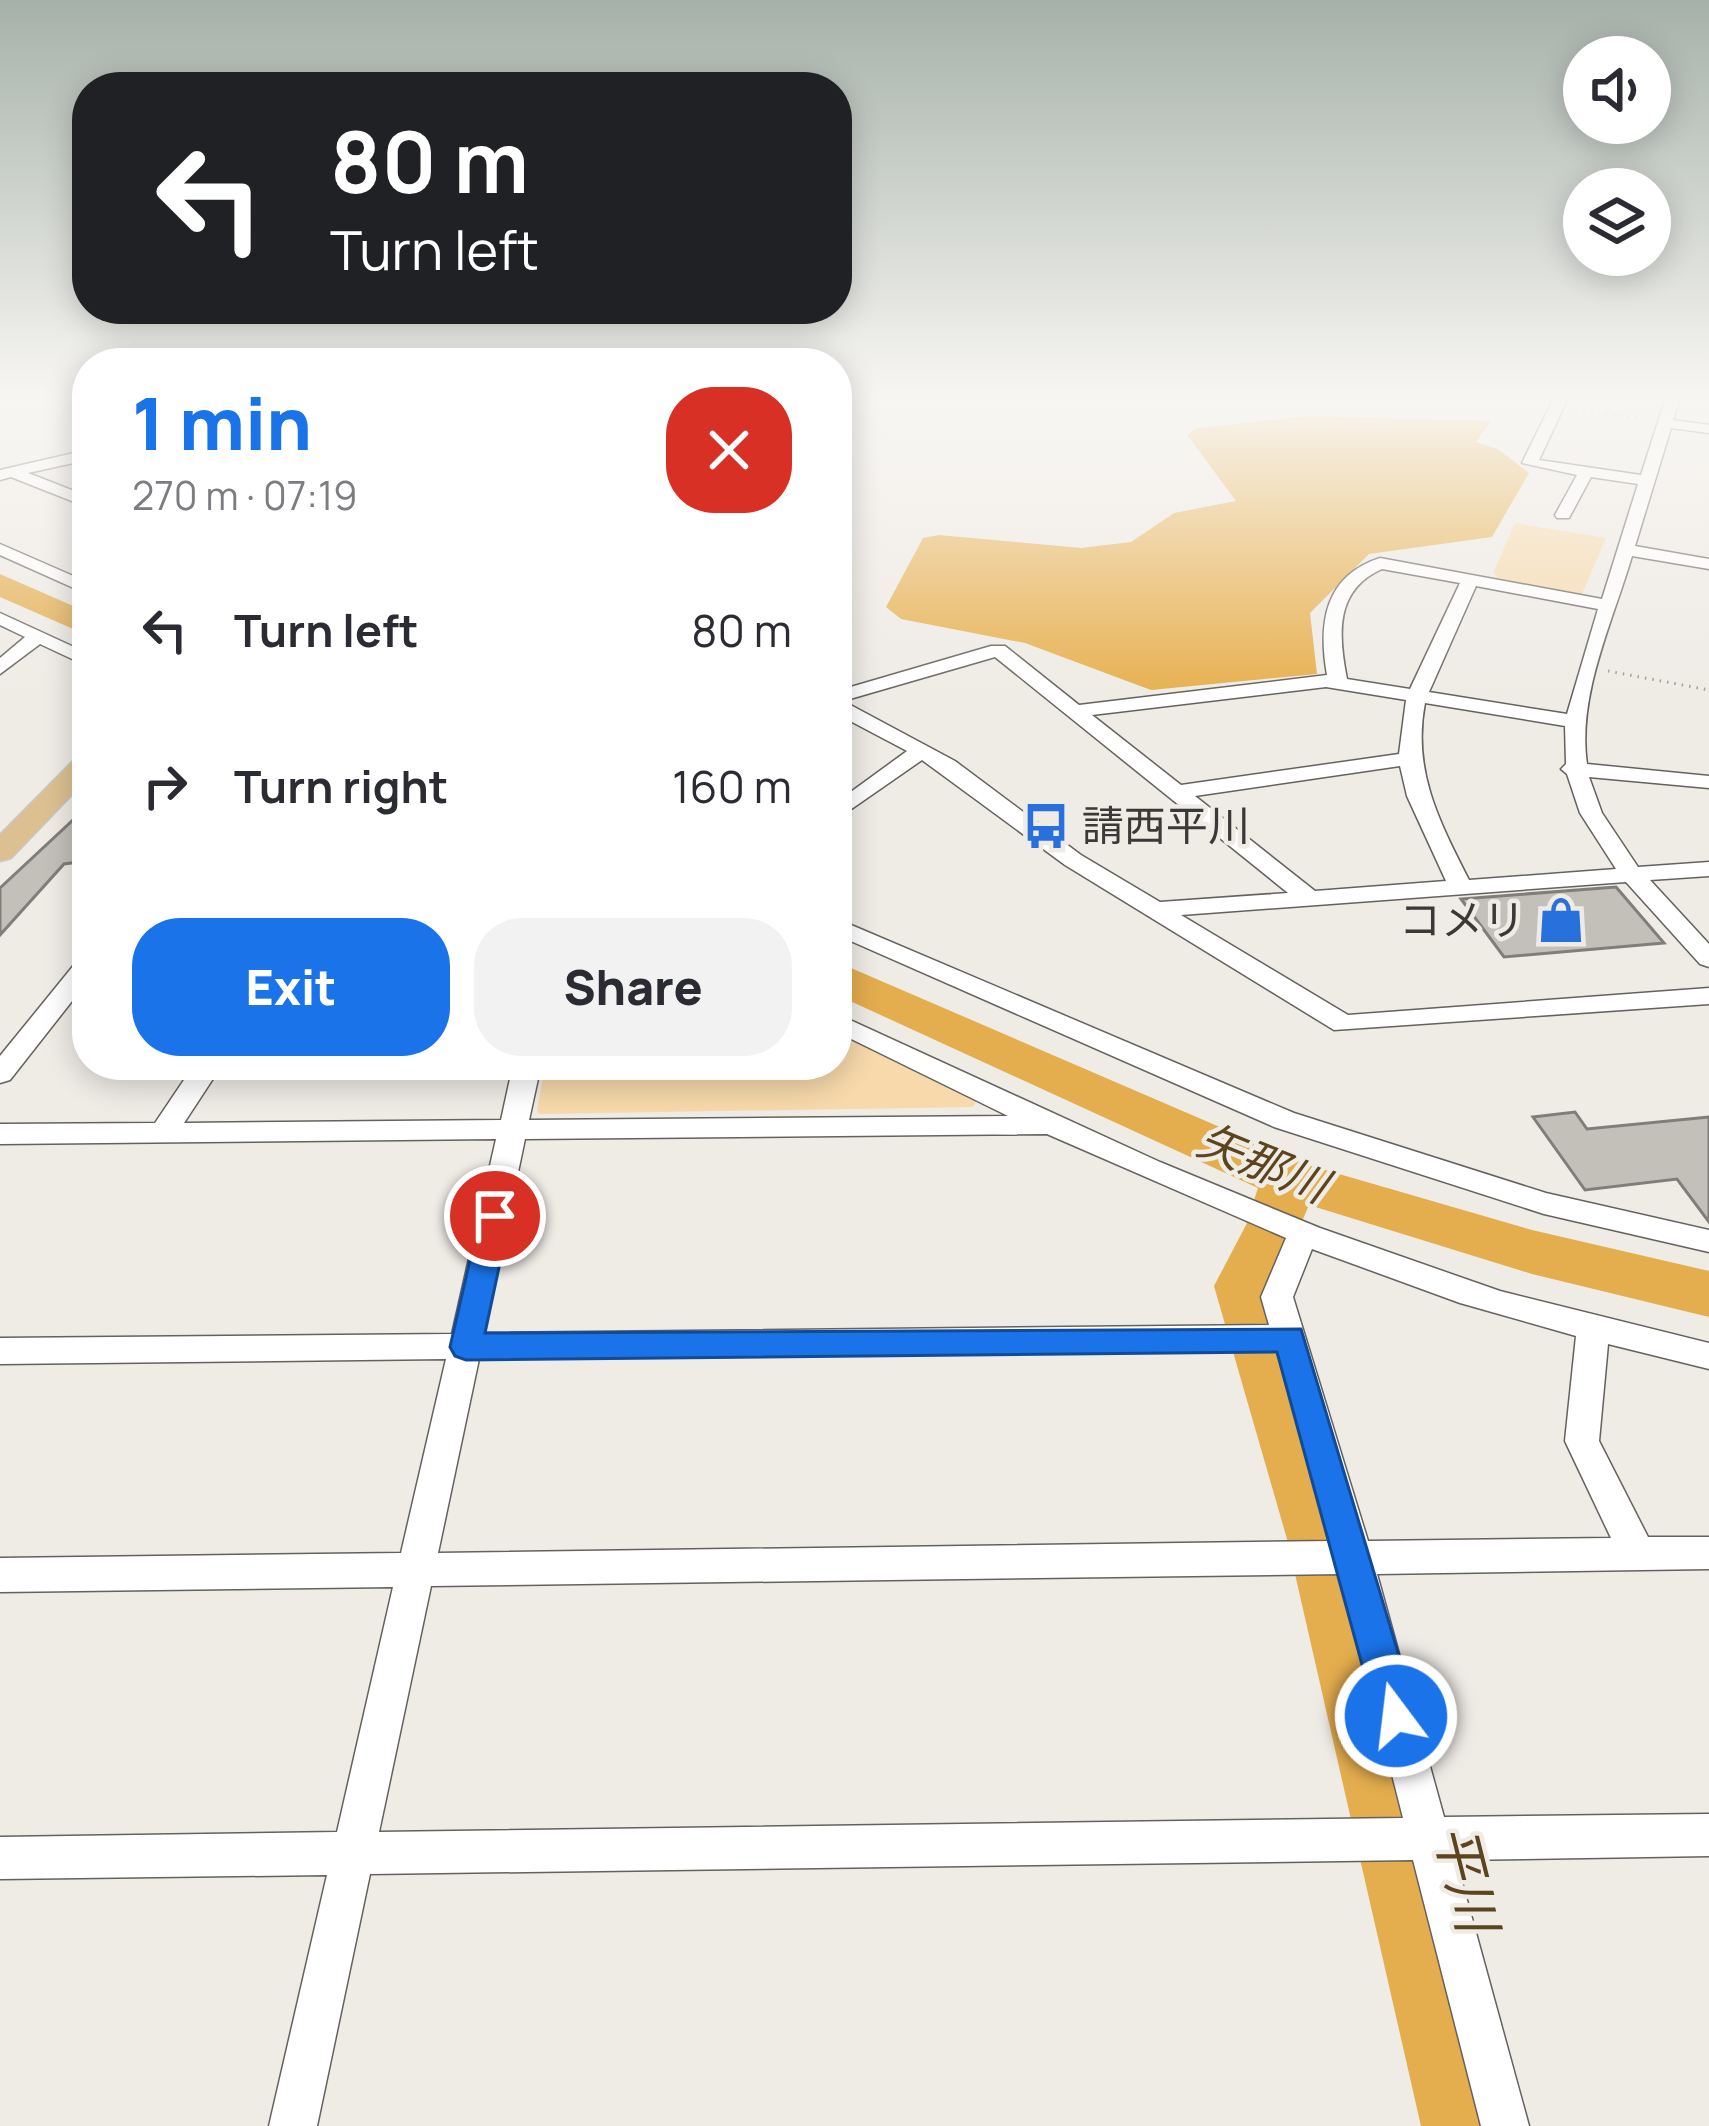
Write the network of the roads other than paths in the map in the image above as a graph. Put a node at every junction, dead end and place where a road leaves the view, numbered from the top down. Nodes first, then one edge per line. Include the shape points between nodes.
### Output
1 (1571, 499) edge
2 (1641, 499) edge
3 (1563, 515) dead end
4 (0, 549) edge
5 (1624, 549) junction
6 (1709, 564) edge
7 (1470, 580) junction
8 (72, 582) edge
9 (1607, 605) junction
10 (0, 618) edge
11 (38, 636) junction
12 (72, 653) edge
13 (0, 668) edge
14 (1338, 682) junction
15 (1416, 692) junction
16 (852, 693) edge
17 (1076, 711) junction
18 (852, 714) edge
19 (1574, 721) junction
20 (922, 750) junction
21 (72, 754) edge
22 (1406, 759) junction
23 (1572, 769) junction
24 (72, 778) edge
25 (1709, 782) edge
26 (1181, 792) junction
27 (852, 798) edge
28 (0, 826) edge
29 (0, 852) edge
30 (1709, 868) edge
31 (1634, 874) junction
32 (1462, 887) junction
33 (1309, 898) junction
34 (1153, 910) junction
35 (852, 933) edge
36 (1709, 959) edge
37 (72, 984) edge
38 (1709, 996) edge
39 (852, 1029) edge
40 (0, 1074) edge
41 (198, 1080) edge
42 (524, 1080) edge
43 (1046, 1125) junction
44 (514, 1130) junction
45 (164, 1132) junction
46 (0, 1134) edge
47 (1284, 1226) junction
48 (1709, 1241) edge
49 (1593, 1326) junction
50 (1271, 1339) junction
51 (466, 1347) junction
52 (0, 1351) edge
53 (1709, 1356) edge
54 (1637, 1553) junction
55 (1709, 1553) edge
56 (1331, 1556) junction
57 (420, 1569) junction
58 (0, 1575) edge
59 (1709, 1834) edge
60 (1403, 1836) junction
61 (355, 1853) junction
62 (0, 1858) edge
63 (293, 2126) edge
64 (1505, 2126) edge

1 - 3 street
2 - 5 street
4 - 8 street
5 - 6 street
5 - 9 street
7 - 9 street
7 - 14 street via 1380,563 1360,570 1340,590 1327,629
7 - 15 street
9 - 19 street
10 - 11 street
11 - 12 street
11 - 13 street
14 - 15 street
14 - 17 street
15 - 19 street
15 - 22 street
16 - 17 street via 998,650
17 - 26 street
18 - 20 street
19 - 23 street
20 - 27 street
20 - 34 street
21 - 28 main road
22 - 26 street
22 - 32 street via 1416,799
23 - 25 street
23 - 31 street via 1600,833
24 - 29 main road
26 - 33 street
30 - 31 street
31 - 32 street
31 - 36 street
32 - 33 street
33 - 34 street
34 - 38 street via 1343,1024
35 - 48 street via 1284,1120 1544,1203
37 - 40 street
39 - 43 street
41 - 45 street
42 - 44 street
43 - 44 street
43 - 47 street
44 - 45 street
44 - 51 street
45 - 46 street
47 - 49 street via 1475,1295
47 - 50 street
49 - 53 street
49 - 54 street via 1582,1442
50 - 51 street
50 - 56 street
51 - 52 street
51 - 57 street
54 - 55 street
54 - 56 street
56 - 57 street
56 - 60 street
57 - 58 street
57 - 61 street
59 - 60 street
60 - 61 street
60 - 64 street
61 - 62 street
61 - 63 street

